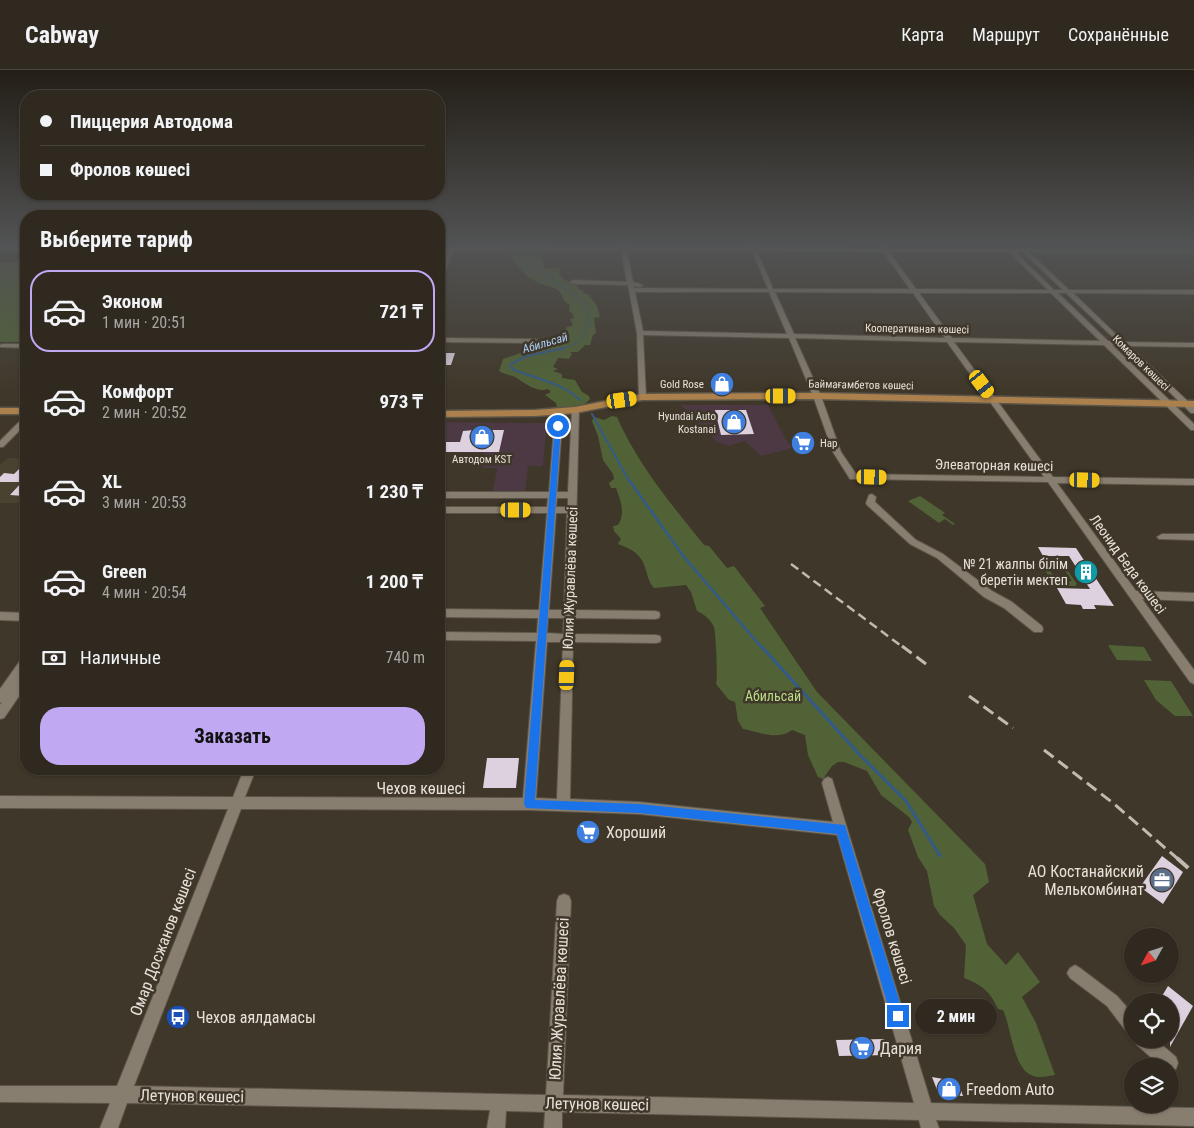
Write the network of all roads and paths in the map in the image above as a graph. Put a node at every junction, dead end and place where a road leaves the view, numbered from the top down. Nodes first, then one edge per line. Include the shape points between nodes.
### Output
1 (633, 295) edge
2 (774, 295) edge
3 (917, 295) edge
4 (1057, 295) edge
5 (1073, 295) edge
6 (640, 333) junction
7 (792, 336) junction
8 (445, 340) edge
9 (950, 340) junction
10 (535, 341) dead end
11 (1105, 343) junction
12 (1123, 343) junction
13 (1194, 345) edge
14 (1, 346) edge
15 (20, 346) edge
16 (817, 396) junction
17 (642, 397) junction
18 (993, 398) junction
19 (1168, 403) junction
20 (1190, 403) edge
21 (575, 410) junction
22 (0, 411) edge
23 (20, 411) edge
24 (1194, 411) edge
25 (556, 412) junction
26 (445, 414) edge
27 (20, 426) edge
28 (1194, 428) edge
29 (0, 445) edge
30 (1050, 479) junction
31 (1194, 482) edge
32 (445, 495) edge
33 (553, 495) junction
34 (573, 495) junction
35 (872, 497) dead end
36 (445, 510) edge
37 (552, 510) junction
38 (572, 510) junction
39 (1162, 537) dead end
40 (1194, 537) edge
41 (1135, 595) junction
42 (1194, 597) edge
43 (445, 613) edge
44 (544, 614) junction
45 (569, 614) junction
46 (656, 615) dead end
47 (0, 616) edge
48 (20, 617) edge
49 (1038, 629) dead end
50 (445, 636) edge
51 (542, 637) junction
52 (569, 638) junction
53 (656, 638) dead end
54 (20, 670) edge
55 (1194, 679) edge
56 (20, 686) edge
57 (0, 698) edge
58 (0, 714) edge
59 (248, 775) edge
60 (828, 783) dead end
61 (0, 802) edge
62 (236, 803) junction
63 (529, 804) junction
64 (564, 806) junction
65 (841, 829) junction
66 (564, 901) dead end
67 (1075, 973) dead end
68 (1124, 1015) edge
69 (1154, 1048) edge
70 (1165, 1058) edge
71 (0, 1094) edge
72 (122, 1094) junction
73 (499, 1102) junction
74 (554, 1104) junction
75 (1194, 1118) edge
76 (928, 1120) edge
77 (109, 1128) edge
78 (496, 1128) edge
79 (553, 1128) edge

1 - 6 street
2 - 7 street
3 - 9 street, Леонид Беда көшесі
4 - 11 street, Комаров көшесі
5 - 12 street, Комаров көшесі
6 - 7 street, Кооперативная көшесі
6 - 17 street
7 - 9 street, Кооперативная көшесі
7 - 16 street
8 - 10 street
9 - 11 street, Кооперативная көшесі
9 - 18 street, Леонид Беда көшесі
11 - 12 street, Кооперативная көшесі
11 - 19 street, Комаров көшесі
12 - 13 street, Кооперативная көшесі
12 - 20 street, Комаров көшесі
14 - 15 street
16 - 17 main road, Баймағамбетов көшесі
16 - 18 main road, Баймағамбетов көшесі
16 - 30 street, Элеваторная көшесі via 837,452 853,476
17 - 21 main road, Баймағамбетов көшесі
18 - 19 main road, Баймағамбетов көшесі
18 - 30 street, Леонид Беда көшесі
19 - 20 main road, Баймағамбетов көшесі
19 - 28 street, Комаров көшесі
20 - 24 street, Комаров көшесі
21 - 25 main road, Баймағамбетов көшесі
21 - 34 street, Юлия Журавлёва көшесі
22 - 23 main road
25 - 26 main road, Баймағамбетов көшесі
25 - 33 street, Юлия Журавлёва көшесі via 558,426
27 - 29 street
30 - 31 street, Элеваторная көшесі
30 - 41 street, Леонид Беда көшесі
32 - 33 street
33 - 34 street
33 - 37 street, Юлия Журавлёва көшесі
34 - 38 street, Юлия Журавлёва көшесі
35 - 49 street via 870,503 913,542 940,556
36 - 37 street
37 - 38 street
37 - 44 street, Юлия Журавлёва көшесі
38 - 45 street, Юлия Журавлёва көшесі
39 - 40 street
41 - 42 street
41 - 55 street, Леонид Беда көшесі
43 - 44 street
44 - 45 street
44 - 51 street, Юлия Журавлёва көшесі
45 - 46 street
45 - 52 street, Юлия Журавлёва көшесі
47 - 48 street
50 - 51 street
51 - 52 street
51 - 63 street, Юлия Журавлёва көшесі
52 - 53 street
52 - 64 street, Юлия Журавлёва көшесі
54 - 57 street
56 - 58 street
59 - 62 street, Омар Досжанов көшесі
60 - 65 street, Фролов көшесі
61 - 62 street, Чехов көшесі
62 - 63 street, Чехов көшесі
62 - 72 street, Омар Досжанов көшесі
63 - 64 street, Чехов көшесі
64 - 65 street, Чехов көшесі via 639,808
65 - 76 street, Фролов көшесі
66 - 74 street, Юлия Журавлёва көшесі
67 - 68 street via 1112,1001
69 - 70 street
71 - 72 street, Летунов көшесі
72 - 73 street, Летунов көшесі
72 - 77 street, Омар Досжанов көшесі
73 - 74 street, Летунов көшесі
73 - 78 street
74 - 76 street, Летунов көшесі
74 - 79 street, Юлия Журавлёва көшесі
75 - 76 street, Летунов көшесі

